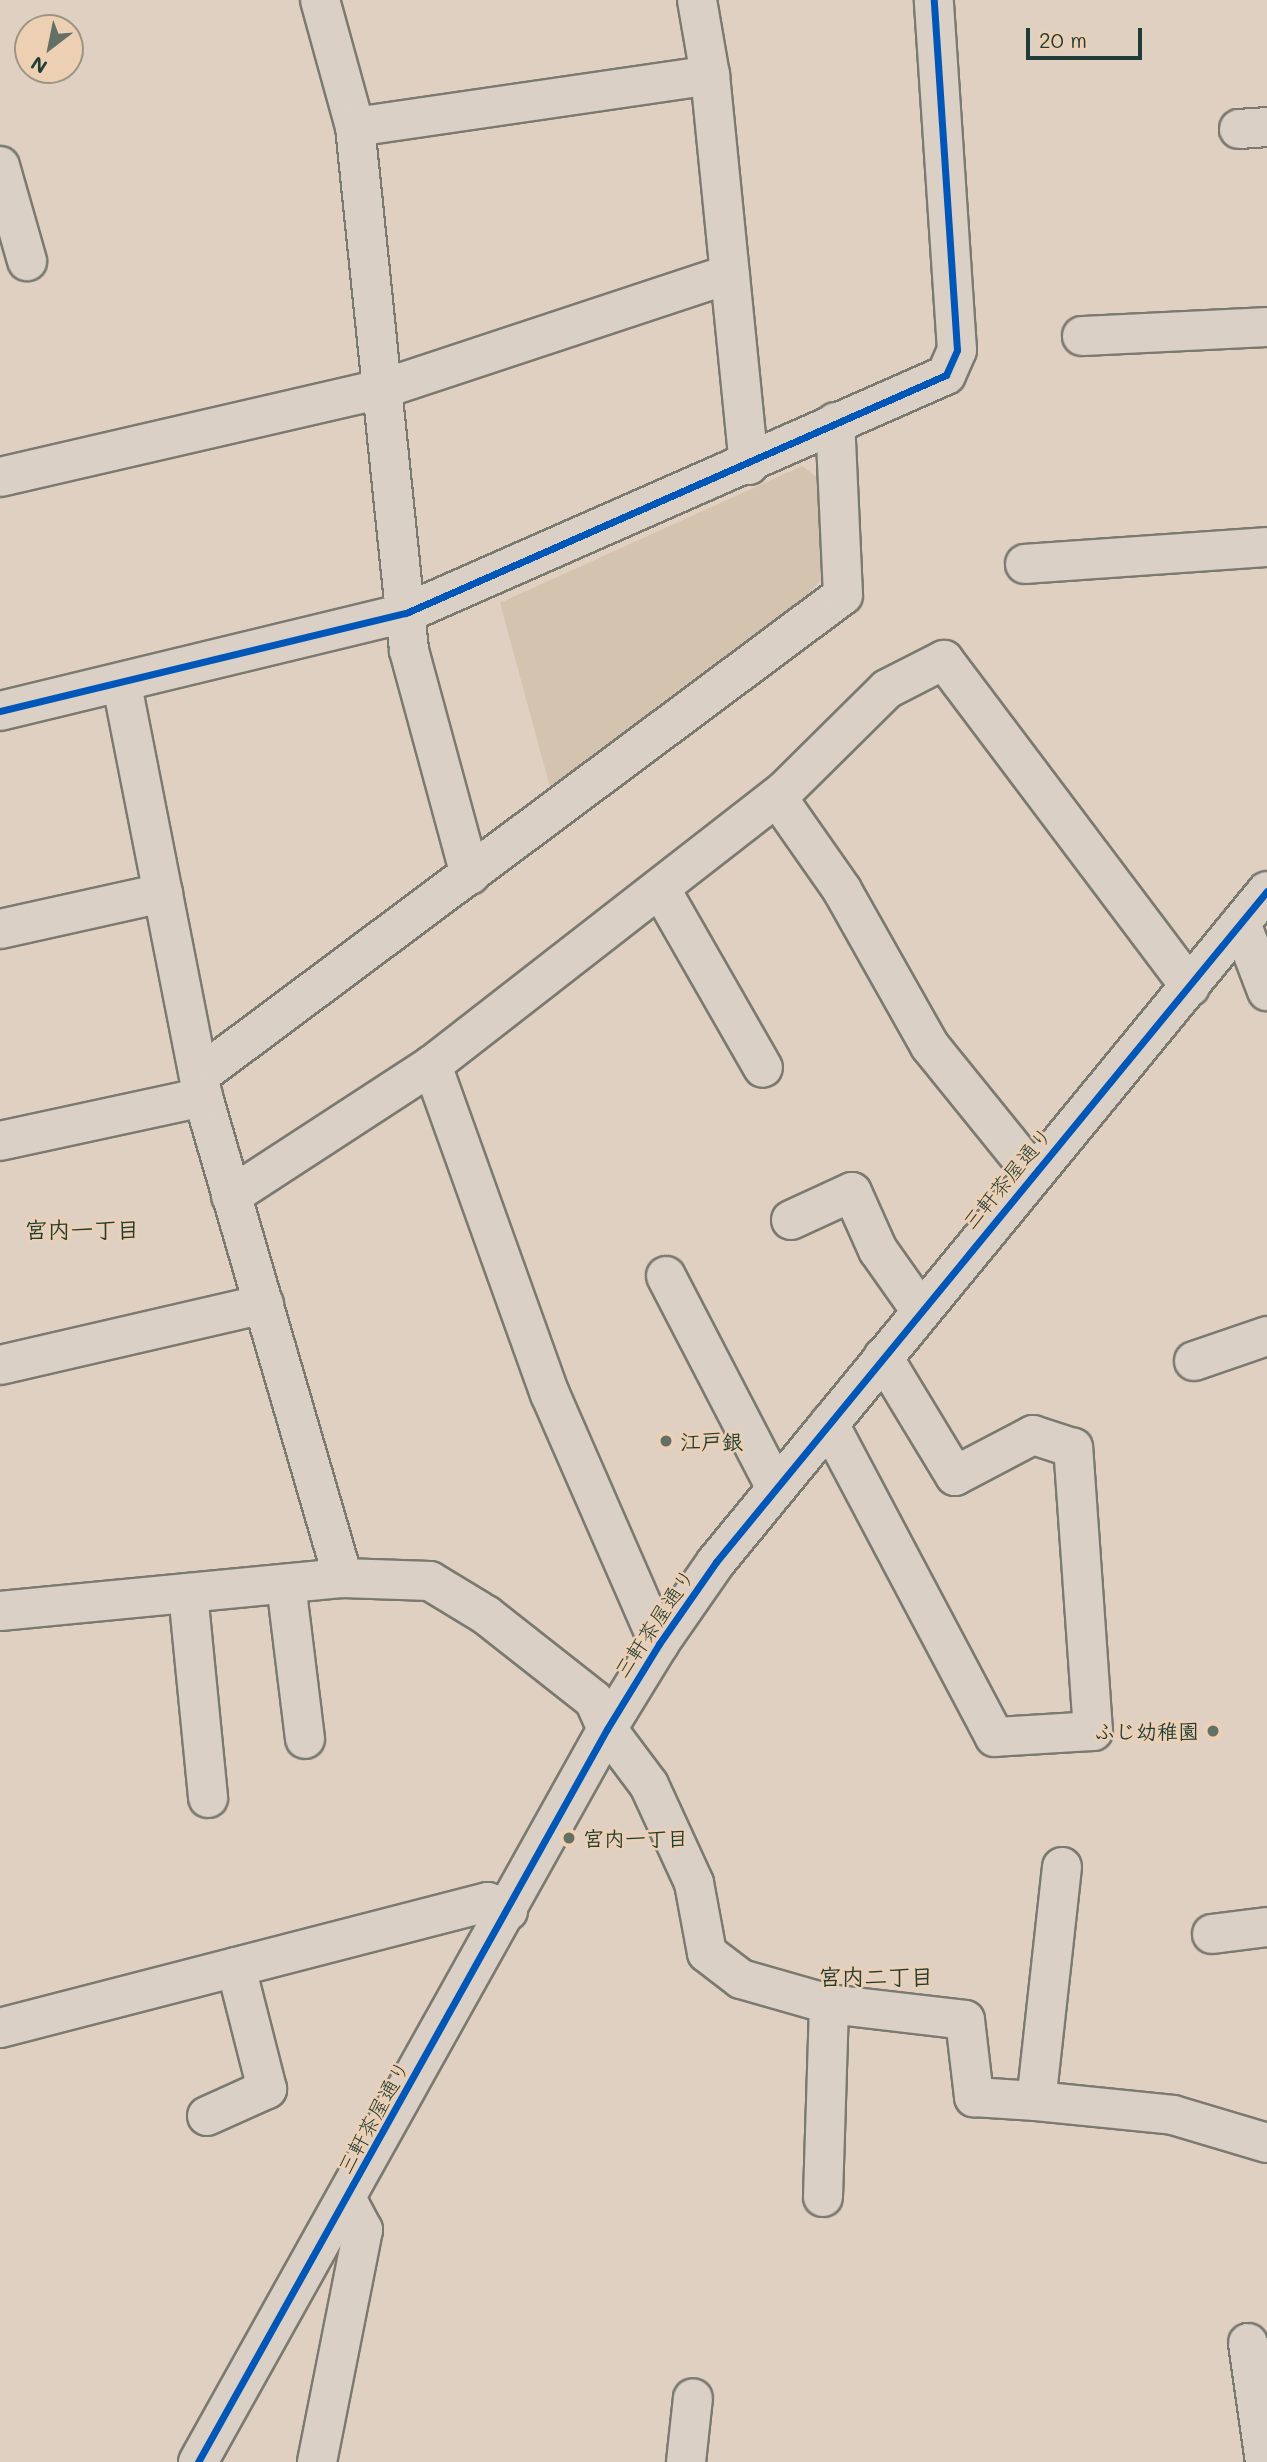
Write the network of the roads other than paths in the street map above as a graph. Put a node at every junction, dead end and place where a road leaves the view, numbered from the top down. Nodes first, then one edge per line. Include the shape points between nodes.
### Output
1 (320, 0) edge
2 (697, 0) edge
3 (934, 0) edge
4 (710, 75) junction
5 (355, 127) junction
6 (0, 166) edge
7 (27, 261) dead end
8 (730, 274) junction
9 (1267, 327) edge
10 (1082, 337) dead end
11 (385, 388) junction
12 (835, 422) junction
13 (749, 465) junction
14 (0, 477) edge
15 (1267, 547) edge
16 (1025, 564) dead end
17 (406, 613) junction
18 (122, 685) junction
19 (0, 711) edge
20 (777, 797) junction
21 (470, 875) junction
22 (660, 888) junction
23 (1267, 891) edge
24 (163, 893) junction
25 (1241, 923) junction
26 (0, 929) edge
27 (1190, 987) junction
28 (1267, 991) edge
29 (432, 1065) junction
30 (763, 1068) dead end
31 (201, 1086) junction
32 (0, 1141) edge
33 (1033, 1173) junction
34 (232, 1196) junction
35 (792, 1220) dead end
36 (666, 1276) dead end
37 (264, 1304) junction
38 (921, 1311) junction
39 (1267, 1335) edge
40 (883, 1357) junction
41 (1194, 1361) dead end
42 (0, 1366) edge
43 (829, 1424) junction
44 (776, 1488) junction
45 (343, 1578) junction
46 (286, 1584) junction
47 (188, 1593) junction
48 (0, 1611) edge
49 (659, 1644) junction
50 (607, 1729) junction
51 (305, 1739) dead end
52 (208, 1798) dead end
53 (1062, 1867) dead end
54 (508, 1911) junction
55 (1267, 1927) edge
56 (1212, 1934) dead end
57 (236, 1967) junction
58 (829, 2004) junction
59 (0, 2028) edge
60 (1036, 2101) junction
61 (207, 2116) dead end
62 (1267, 2143) edge
63 (823, 2197) dead end
64 (347, 2200) junction
65 (1248, 2343) dead end
66 (693, 2398) dead end
67 (198, 2462) edge
68 (317, 2462) edge
69 (687, 2462) edge
70 (1265, 2462) edge

1 - 5 street
2 - 4 street
3 - 12 street via 954,365 946,375
4 - 5 street
4 - 8 street
5 - 11 street
6 - 7 street
8 - 11 street
8 - 13 street
9 - 10 street
11 - 14 street
11 - 17 street
12 - 13 street
12 - 21 street via 843,595
13 - 17 street
15 - 16 street
17 - 18 street
17 - 21 street via 409,650
18 - 19 street
18 - 24 street
20 - 22 street
20 - 27 street via 887,690 944,660
20 - 33 street via 842,890 930,1046
21 - 31 street
22 - 29 street
22 - 30 street
23 - 25 street, 三軒茶屋通り
24 - 26 street
24 - 31 street
25 - 27 street, 三軒茶屋通り
25 - 28 street
27 - 33 street, 三軒茶屋通り
29 - 34 street
29 - 49 street via 550,1394
31 - 32 street
31 - 34 street
33 - 38 street, 三軒茶屋通り
34 - 37 street
35 - 38 street via 852,1192 878,1250
36 - 44 street
37 - 42 street
37 - 45 street
38 - 40 street, 三軒茶屋通り
39 - 41 street
40 - 43 street, 三軒茶屋通り
40 - 43 street via 955,1476 1033,1435 1073,1448 1093,1731 995,1737
43 - 44 street, 三軒茶屋通り
44 - 49 street, 三軒茶屋通り via 716,1562
45 - 46 street
45 - 50 street via 430,1581 486,1615 594,1700
46 - 47 street
46 - 51 street
47 - 48 street
47 - 52 street
49 - 50 street, 三軒茶屋通り
50 - 54 street, 三軒茶屋通り
50 - 58 street via 649,1785 694,1883 707,1953 741,1979
53 - 60 street
54 - 57 street via 488,1902
54 - 64 street, 三軒茶屋通り
55 - 56 street
57 - 59 street
57 - 61 street via 267,2089
58 - 60 street via 965,2020 974,2097
58 - 63 street
60 - 62 street via 1173,2115
64 - 67 street, 三軒茶屋通り
64 - 68 street via 363,2230
65 - 70 street
66 - 69 street

